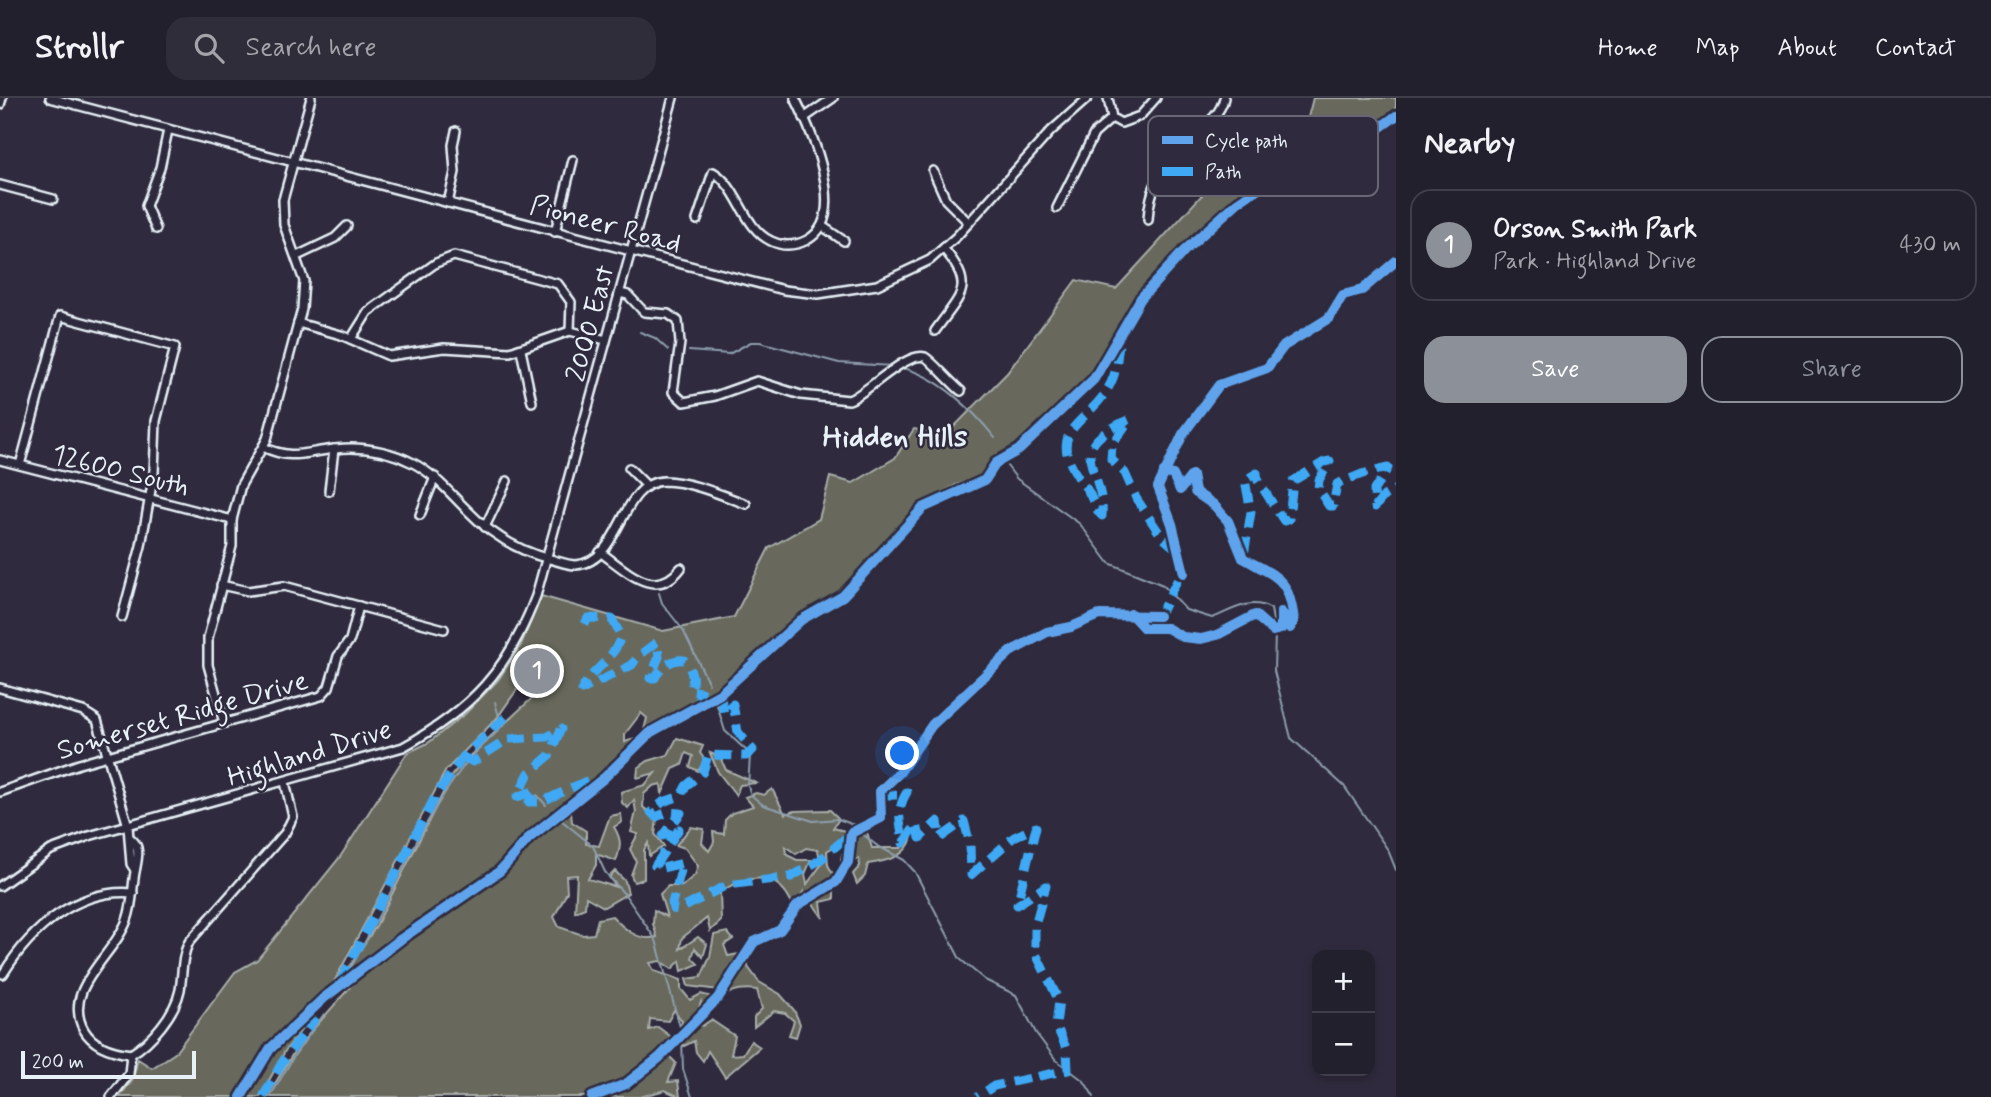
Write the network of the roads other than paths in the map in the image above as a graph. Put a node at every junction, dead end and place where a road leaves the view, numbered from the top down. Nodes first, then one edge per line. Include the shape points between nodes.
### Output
1 (2, 98) edge
2 (50, 98) edge
3 (311, 98) edge
4 (673, 98) edge
5 (794, 98) edge
6 (833, 98) edge
7 (1088, 98) edge
8 (1108, 98) edge
9 (1156, 98) edge
10 (1224, 98) edge
11 (76, 101) edge
12 (0, 106) edge
13 (1215, 116) edge
14 (804, 118) junction
15 (1112, 118) junction
16 (167, 130) junction
17 (456, 131) dead end
18 (573, 160) dead end
19 (292, 164) junction
20 (933, 172) dead end
21 (0, 185) edge
22 (1151, 196) edge
23 (53, 199) dead end
24 (448, 203) junction
25 (1057, 208) dead end
26 (698, 220) dead end
27 (1148, 220) dead end
28 (969, 223) junction
29 (346, 226) dead end
30 (822, 226) junction
31 (156, 229) dead end
32 (555, 232) junction
33 (845, 241) dead end
34 (944, 249) junction
35 (631, 251) junction
36 (297, 256) junction
37 (620, 293) junction
38 (298, 323) junction
39 (570, 331) junction
40 (935, 331) dead end
41 (351, 339) junction
42 (606, 340) junction
43 (521, 350) junction
44 (961, 391) dead end
45 (532, 402) dead end
46 (264, 447) junction
47 (334, 449) junction
48 (0, 460) edge
49 (20, 465) junction
50 (629, 468) dead end
51 (435, 477) junction
52 (506, 481) dead end
53 (647, 486) junction
54 (329, 491) dead end
55 (149, 497) junction
56 (746, 503) dead end
57 (420, 515) dead end
58 (232, 520) junction
59 (485, 527) junction
60 (600, 552) junction
61 (546, 558) junction
62 (681, 568) dead end
63 (221, 585) junction
64 (359, 606) junction
65 (122, 617) dead end
66 (444, 629) dead end
67 (0, 688) edge
68 (224, 723) junction
69 (109, 755) junction
70 (285, 782) junction
71 (0, 792) edge
72 (128, 826) junction
73 (0, 886) edge
74 (133, 893) junction
75 (3, 974) dead end
76 (131, 1054) junction
77 (111, 1097) edge

1 - 12 street
2 - 11 street, Pioneer Road
3 - 19 street
4 - 35 street, 2000 East
5 - 14 street
6 - 14 street
7 - 28 street, Pioneer Road via 1051,131
8 - 15 street
9 - 15 street via 1134,120 1121,123
10 - 13 street
11 - 16 street, Pioneer Road
14 - 30 street via 828,197
15 - 25 street via 1094,134
16 - 19 street, Pioneer Road
16 - 31 street via 160,169 146,206
17 - 24 street via 455,172
18 - 32 street
19 - 24 street, Pioneer Road
19 - 36 street via 282,212
20 - 28 street via 946,200
21 - 23 street
22 - 27 street
24 - 32 street, Pioneer Road
26 - 30 street via 713,172 770,241 798,244
28 - 34 street, Pioneer Road
29 - 36 street via 335,238
30 - 33 street
32 - 35 street, Pioneer Road
34 - 35 street, Pioneer Road via 892,280 818,294 784,290
34 - 40 street via 964,282
35 - 37 street, 2000 East
36 - 38 street via 304,281
37 - 42 street, 2000 East
37 - 44 street via 644,312 668,314 678,321 680,343 673,388 680,401 696,402 761,381 801,395 845,401 916,357 927,358
38 - 41 street
38 - 46 street
39 - 41 street via 571,302 561,286 454,256 436,263 368,312
39 - 42 street
39 - 43 street
41 - 43 street via 389,356 444,348 488,353
42 - 61 street, 2000 East
43 - 45 street
46 - 47 street via 293,456
46 - 58 street via 243,480
47 - 51 street via 388,453
47 - 54 street
48 - 49 street, 12600 South
49 - 55 street, 12600 South
49 - 55 street via 60,316 175,347 156,421
50 - 53 street
51 - 57 street
51 - 59 street
52 - 59 street
53 - 56 street via 670,482
53 - 60 street
55 - 58 street, 12600 South
55 - 65 street
58 - 63 street via 233,539
59 - 61 street via 523,551
60 - 61 street via 577,565
60 - 62 street via 655,584 668,582
61 - 70 street, Highland Drive via 536,596 512,652 466,706 403,747
63 - 64 street via 248,591 284,586
63 - 68 street via 207,654
64 - 66 street
64 - 68 street, Somerset Ridge Drive via 350,640 338,656 326,693
67 - 69 street via 91,714 101,727
68 - 69 street, Somerset Ridge Drive
69 - 71 street, Somerset Ridge Drive
69 - 72 street
70 - 72 street, Highland Drive
70 - 76 street via 293,817 285,833 189,942 182,957 179,993 158,1031
72 - 73 street, Highland Drive via 51,850
72 - 74 street via 135,870
74 - 75 street via 103,893 60,914 26,943
74 - 76 street via 122,930 89,978 78,1005 86,1034 97,1044
76 - 77 street via 129,1074

